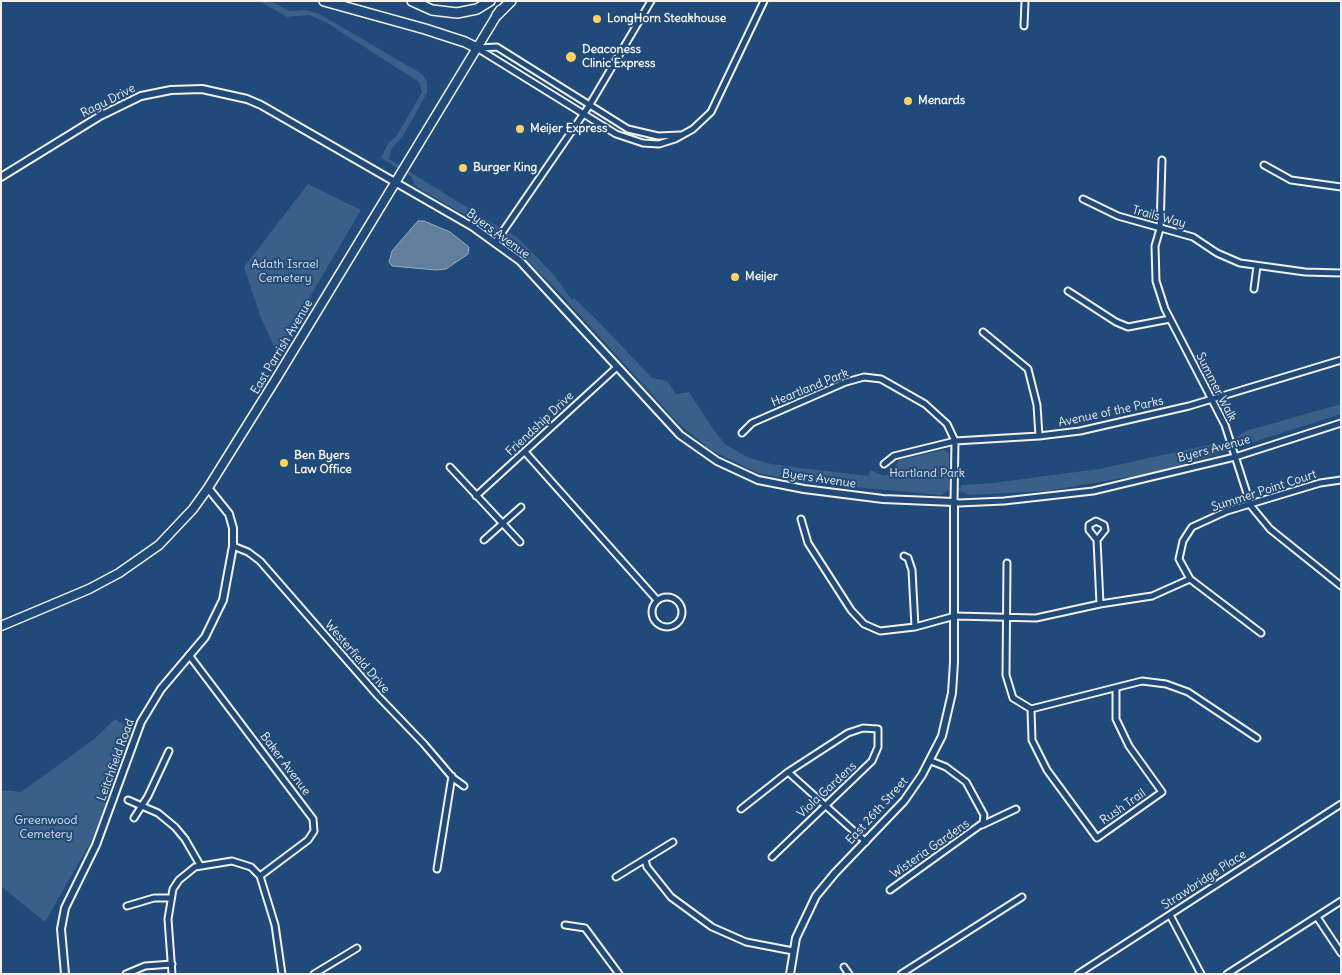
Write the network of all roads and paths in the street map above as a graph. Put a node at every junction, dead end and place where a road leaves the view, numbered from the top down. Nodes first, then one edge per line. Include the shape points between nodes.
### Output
1 (324, 1) edge
2 (412, 1) edge
3 (490, 1) edge
4 (505, 1) edge
5 (511, 1) edge
6 (652, 1) edge
7 (764, 1) edge
8 (1025, 1) edge
9 (497, 15) junction
10 (1024, 26) dead end
11 (477, 48) junction
12 (589, 106) junction
13 (583, 115) junction
14 (681, 135) junction
15 (1162, 160) dead end
16 (1264, 165) dead end
17 (1, 178) edge
18 (395, 182) junction
19 (1341, 187) edge
20 (1083, 199) dead end
21 (1160, 229) junction
22 (495, 243) junction
23 (1257, 266) junction
24 (1341, 273) edge
25 (1254, 290) dead end
26 (1068, 291) dead end
27 (1170, 319) junction
28 (983, 332) dead end
29 (1341, 360) edge
30 (617, 367) junction
31 (1213, 399) junction
32 (1341, 423) edge
33 (742, 433) dead end
34 (1039, 436) junction
35 (955, 441) junction
36 (525, 452) junction
37 (1235, 456) junction
38 (884, 464) dead end
39 (450, 467) dead end
40 (1341, 480) edge
41 (208, 488) junction
42 (476, 496) junction
43 (954, 502) junction
44 (1250, 506) junction
45 (521, 507) dead end
46 (801, 519) dead end
47 (503, 524) junction
48 (484, 540) dead end
49 (1097, 540) dead end
50 (520, 542) dead end
51 (233, 546) junction
52 (904, 556) dead end
53 (1007, 563) dead end
54 (1190, 579) junction
55 (1341, 586) edge
56 (657, 600) junction
57 (1100, 604) junction
58 (955, 616) junction
59 (1007, 617) junction
60 (1, 626) edge
61 (915, 627) junction
62 (1261, 633) dead end
63 (190, 654) junction
64 (1116, 689) junction
65 (1031, 709) junction
66 (1257, 738) dead end
67 (169, 751) dead end
68 (930, 761) junction
69 (788, 772) junction
70 (452, 776) junction
71 (464, 786) dead end
72 (128, 800) dead end
73 (1341, 804) edge
74 (825, 805) junction
75 (142, 806) junction
76 (741, 809) dead end
77 (1016, 809) dead end
78 (134, 818) dead end
79 (981, 825) junction
80 (673, 842) dead end
81 (866, 842) junction
82 (772, 857) dead end
83 (645, 860) junction
84 (200, 865) junction
85 (437, 869) dead end
86 (260, 876) junction
87 (616, 877) dead end
88 (890, 890) dead end
89 (1022, 896) dead end
90 (170, 898) junction
91 (1341, 901) edge
92 (127, 906) dead end
93 (1170, 914) junction
94 (1317, 917) junction
95 (565, 925) dead end
96 (357, 948) dead end
97 (793, 951) junction
98 (1341, 953) edge
99 (172, 964) junction
100 (844, 967) dead end
101 (65, 974) edge
102 (126, 974) edge
103 (172, 974) edge
104 (282, 974) edge
105 (314, 974) edge
106 (619, 974) edge
107 (790, 974) edge
108 (849, 974) edge
109 (901, 974) edge
110 (1078, 974) edge
111 (1201, 974) edge
112 (1227, 974) edge

1 - 11 highway via 416,26
2 - 3 highway via 432,10 457,14 478,9
4 - 9 main road, East Parrish Avenue
5 - 9 highway
6 - 12 street
7 - 14 street via 711,112
8 - 10 street
9 - 11 main road, East Parrish Avenue
11 - 12 street via 496,47
11 - 13 street
11 - 18 main road, East Parrish Avenue
12 - 13 street
12 - 14 street via 628,129 651,135
13 - 14 street via 616,134 643,143 666,142
13 - 22 street
15 - 21 street, Summer Walk
16 - 19 street via 1291,180
17 - 18 street, Ragu Drive via 127,101 156,92 186,89 217,91 261,105
18 - 22 street, Byers Avenue
18 - 41 main road, East Parrish Avenue
20 - 21 street, Trails Way via 1118,216
21 - 23 street, Trails Way via 1193,237 1217,253
21 - 27 street, Summer Walk via 1155,246 1156,281
22 - 30 street, Byers Avenue via 526,268
23 - 24 street, Trails Way
23 - 25 street
26 - 27 street via 1128,327
27 - 31 street, Summer Walk
28 - 34 street via 1028,369 1037,404
29 - 31 street, Avenue of the Parks
30 - 36 street, Friendship Drive
30 - 43 street, Byers Avenue via 680,435 717,461 744,474 804,490 883,499
31 - 34 street, Avenue of the Parks via 1080,431
31 - 37 street, Summer Walk
32 - 37 street, Byers Avenue
33 - 35 street, Heartland Park via 752,423 846,382 873,377 931,408 947,424
34 - 35 street, Avenue of the Parks
35 - 38 street, Avenue of the Parks via 894,456
35 - 43 street
36 - 42 street, Friendship Drive
36 - 56 street
37 - 43 street, Byers Avenue via 1093,491 1004,502
37 - 44 street, Summer Walk
39 - 42 street
40 - 44 street, Summer Point Court via 1320,482
41 - 51 street, Leitchfield Road via 229,514
41 - 60 main road, East Parrish Avenue via 171,533 133,564 90,589
42 - 47 street
43 - 58 street, East 26th Street
44 - 54 street, Summer Point Court via 1227,511 1192,527 1183,541 1179,559
44 - 55 street, Summer Walk via 1270,529
45 - 47 street
46 - 61 street via 808,543 851,610 864,624 880,631
47 - 48 street
47 - 50 street
49 - 57 street
51 - 63 street, Leitchfield Road via 219,610 205,637
51 - 70 street, Westerfield Drive via 260,561
52 - 61 street via 912,570
53 - 59 street
54 - 57 street via 1152,596
54 - 62 street, Summer Point Court
56 - 56 street via 671,598 679,604 682,613 674,625 664,627 656,623 652,614
57 - 59 street via 1036,618
58 - 59 street
58 - 61 street
58 - 68 street, East 26th Street via 952,693 946,722
59 - 65 street via 1006,675 1013,698
63 - 86 street, Baker Avenue via 313,819 314,831 308,840
63 - 101 street, Leitchfield Road via 161,689 141,722 96,846 65,908 60,929
64 - 65 street
64 - 65 street, Rush Trail via 1116,719 1129,746 1162,792 1097,838 1047,770 1032,740
64 - 66 street via 1142,681 1166,684 1188,692
67 - 75 street
68 - 79 street, Wisteria Gardens via 946,767 966,782 984,815
68 - 81 street, East 26th Street via 904,801
69 - 74 street
69 - 74 street, Viola Gardens via 848,733 863,728 878,729 878,747 872,760
69 - 76 street
70 - 71 street, Westerfield Drive
70 - 85 street
72 - 75 street
73 - 93 street, Strawbridge Place
74 - 81 street
74 - 82 street, Viola Gardens
75 - 78 street
75 - 84 street via 176,827
77 - 79 street
79 - 88 street, Wisteria Gardens
80 - 83 street
81 - 97 street, East 26th Street via 816,896
83 - 87 street
83 - 97 street via 647,867 672,897 712,927 746,942
84 - 86 street via 239,862
84 - 90 street via 178,880
86 - 104 street via 275,925
89 - 109 street
90 - 92 street via 146,899
90 - 99 street via 168,919
91 - 94 street
93 - 110 street, Strawbridge Place
93 - 111 street
94 - 98 street
94 - 112 street
95 - 106 street via 585,928
96 - 105 street
97 - 107 street, East 26th Street
99 - 102 street via 145,966
99 - 103 street
100 - 108 street

